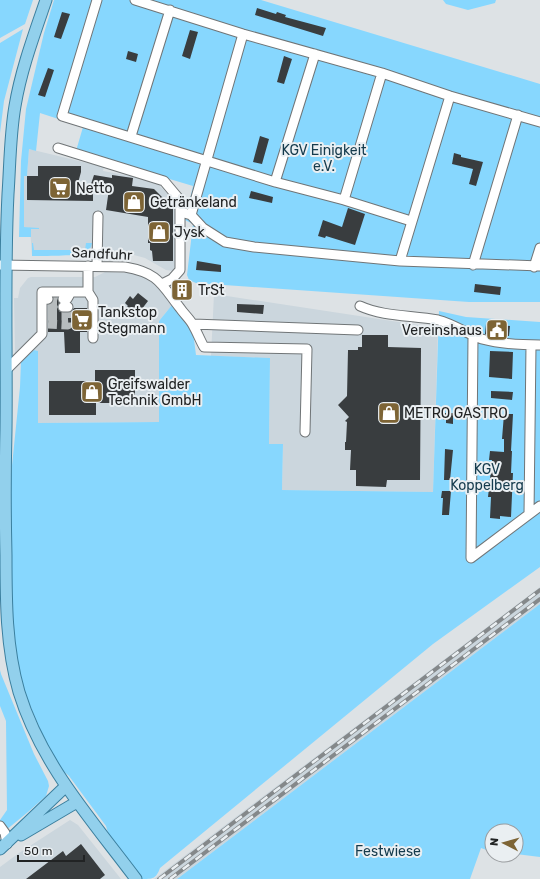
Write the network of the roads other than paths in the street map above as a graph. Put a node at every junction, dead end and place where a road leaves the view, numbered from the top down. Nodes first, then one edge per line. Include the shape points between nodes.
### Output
1 (46, 0) edge
2 (97, 0) edge
3 (135, 0) edge
4 (170, 10) junction
5 (243, 34) junction
6 (315, 54) junction
7 (382, 73) junction
8 (450, 96) junction
9 (518, 115) junction
10 (540, 122) edge
11 (131, 136) junction
12 (58, 148) dead end
13 (206, 160) junction
14 (275, 182) junction
15 (344, 200) junction
16 (181, 212) junction
17 (191, 214) junction
18 (98, 216) dead end
19 (411, 221) junction
20 (540, 248) edge
21 (400, 261) junction
22 (3, 265) edge
23 (473, 265) junction
24 (93, 266) junction
25 (537, 266) edge
26 (3, 281) edge
27 (162, 284) junction
28 (88, 292) junction
29 (360, 306) dead end
30 (193, 324) junction
31 (358, 330) dead end
32 (473, 336) junction
33 (93, 338) dead end
34 (535, 345) edge
35 (7, 369) junction
36 (305, 432) dead end
37 (540, 506) edge
38 (529, 514) junction
39 (66, 786) junction
40 (77, 802) junction
41 (0, 826) edge
42 (3, 847) edge
43 (136, 879) edge

1 - 22 main road via 27,56 15,107 10,146
2 - 11 street via 62,116
3 - 4 street
4 - 5 street
4 - 11 street
5 - 6 street
5 - 13 street
6 - 7 street
6 - 14 street
7 - 8 street
7 - 15 street
8 - 9 street
8 - 19 street
9 - 10 street
9 - 23 street
11 - 13 street
12 - 16 street via 164,181 180,200
13 - 14 street
13 - 17 street
14 - 15 street
15 - 19 street
16 - 17 street
16 - 27 street via 180,270 172,279
17 - 21 street via 203,228 225,242
18 - 24 street
19 - 21 street
20 - 25 street
21 - 23 street
22 - 24 street, Sandfuhr
22 - 26 main road
23 - 25 street
24 - 27 street, Sandfuhr via 138,269 153,276
24 - 28 street
26 - 35 main road
27 - 30 street, Sandfuhr
28 - 33 street via 93,300
28 - 35 street via 66,302 42,292 45,314
29 - 32 street via 372,312 438,320
30 - 31 street
30 - 36 street, Sandfuhr via 204,347 307,349
32 - 34 street via 495,342
32 - 38 street via 471,558
34 - 38 street
35 - 39 main road via 6,606 10,651 14,674 27,715
37 - 38 street
39 - 40 main road
39 - 42 main road
40 - 42 main road
40 - 43 main road
41 - 42 street via 5,833

